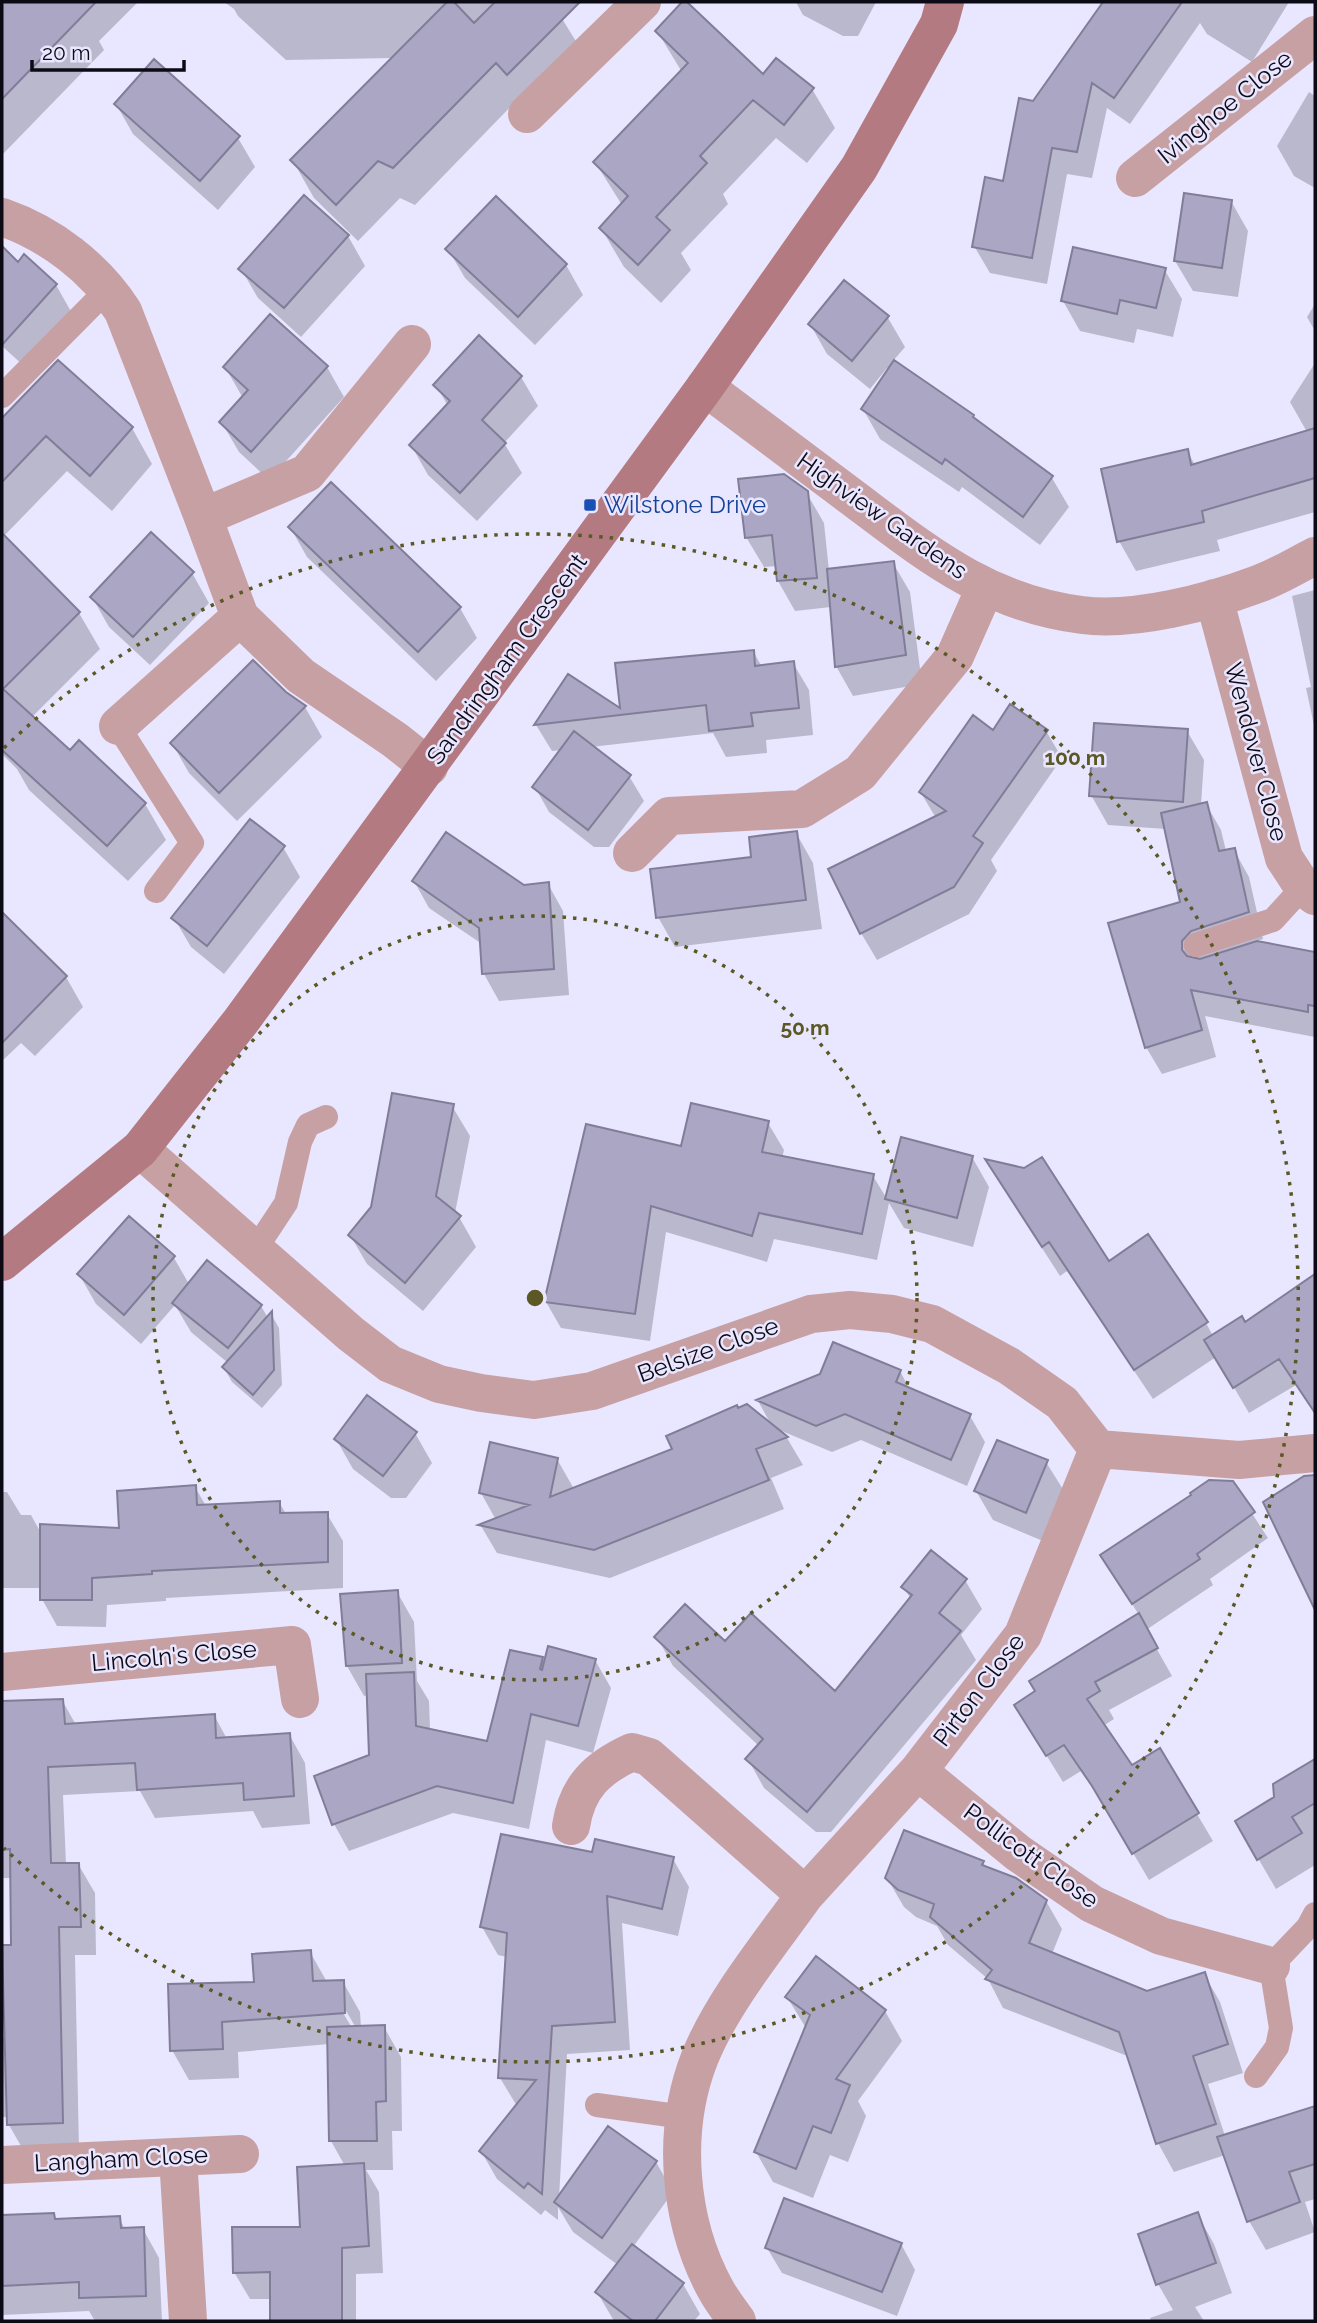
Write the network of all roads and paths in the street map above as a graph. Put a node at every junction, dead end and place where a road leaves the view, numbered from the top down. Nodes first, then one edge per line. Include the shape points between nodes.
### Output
1 (642, 2) edge
2 (945, 2) edge
3 (1315, 35) edge
4 (527, 114) dead end
5 (1135, 178) dead end
6 (2, 217) edge
7 (108, 289) junction
8 (412, 344) dead end
9 (705, 387) junction
10 (2, 396) edge
11 (203, 516) junction
12 (1315, 555) edge
13 (985, 588) junction
14 (1214, 598) junction
15 (240, 617) junction
16 (118, 726) joint
17 (429, 767) junction
18 (632, 853) dead end
19 (156, 891) dead end
20 (1309, 892) edge
21 (1196, 945) dead end
22 (326, 1117) dead end
23 (140, 1149) junction
24 (255, 1250) junction
25 (2, 1262) edge
26 (1098, 1450) junction
27 (1315, 1453) edge
28 (2, 1672) edge
29 (300, 1699) dead end
30 (918, 1771) junction
31 (571, 1826) dead end
32 (805, 1895) junction
33 (1315, 1914) edge
34 (1272, 1966) junction
35 (1256, 2076) dead end
36 (597, 2105) dead end
37 (684, 2117) junction
38 (240, 2154) dead end
39 (178, 2157) junction
40 (2, 2165) edge
41 (188, 2321) edge
42 (737, 2321) edge

1 - 4 street
2 - 9 street, Sandringham Crescent via 939,24 859,168
3 - 5 street, Ivinghoe Close
6 - 7 street via 23,224 69,253
7 - 10 lane
7 - 11 street via 123,311
8 - 11 street via 307,473
9 - 13 street, Highview Gardens via 932,556
9 - 17 street, Sandringham Crescent
11 - 15 street
12 - 14 street, Highview Gardens via 1261,584
13 - 14 street, Highview Gardens via 1028,604 1083,615 1132,615
13 - 18 street via 955,656 860,774 802,809 669,816
14 - 20 street, Wendover Close via 1284,858
15 - 16 street
15 - 17 street via 301,676
16 - 19 lane via 192,843
17 - 23 street, Sandringham Crescent
20 - 21 lane via 1273,919
22 - 24 lane via 309,1125 304,1134 286,1203
23 - 24 street, Belsize Close
23 - 25 street, Sandringham Crescent
24 - 26 street, Belsize Close via 390,1364 439,1384 481,1394 534,1400 592,1391 811,1314 850,1310 932,1324 1009,1366 1062,1402
26 - 27 street via 1239,1460
26 - 30 street, Pirton Close via 1023,1635
28 - 29 street, Lincoln's Close via 292,1645
30 - 32 street, Pirton Close
30 - 34 street, Pollicott Close via 1018,1853 1092,1904 1161,1936
31 - 32 street via 583,1787 616,1759 632,1752 649,1757
32 - 37 street, Pirton Close via 730,2001 700,2057
33 - 34 lane
34 - 35 lane via 1282,2028 1277,2047
36 - 37 lane
37 - 42 street, Pirton Close via 683,2187 697,2245 716,2289
38 - 39 street, Langham Close
39 - 40 street, Langham Close
39 - 41 street

